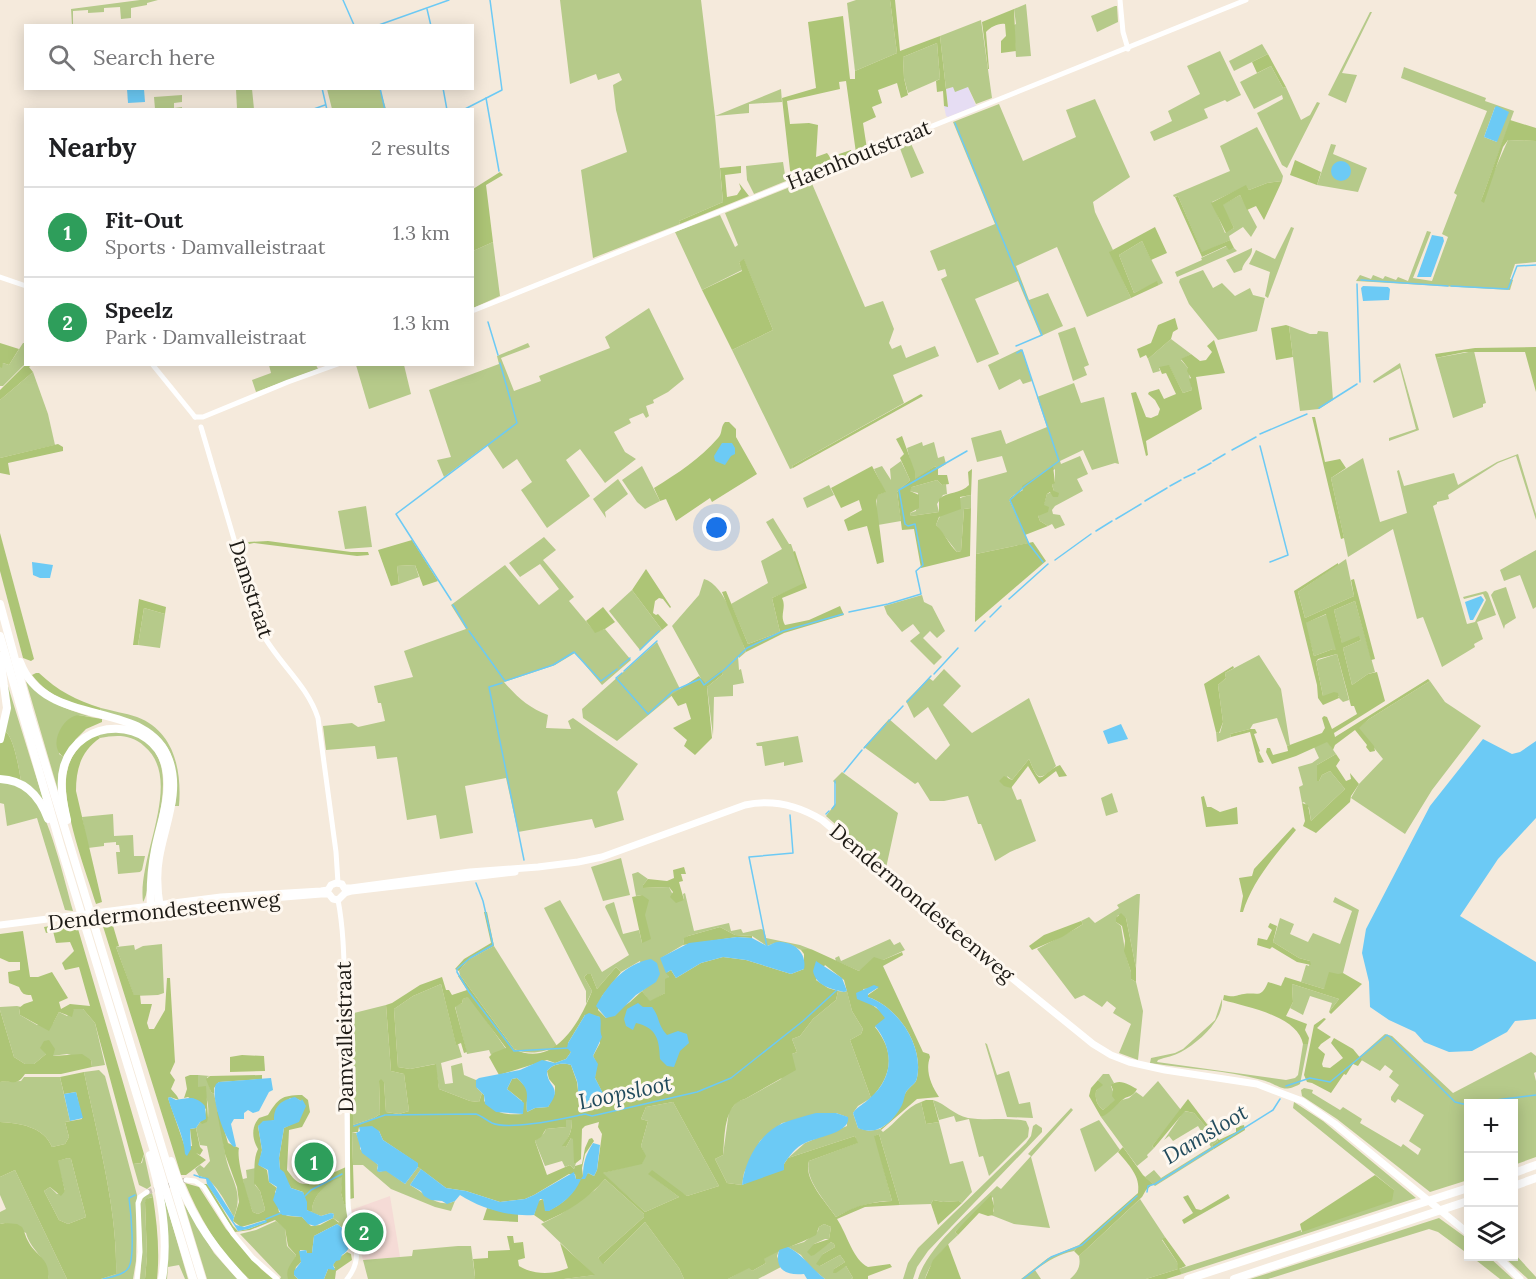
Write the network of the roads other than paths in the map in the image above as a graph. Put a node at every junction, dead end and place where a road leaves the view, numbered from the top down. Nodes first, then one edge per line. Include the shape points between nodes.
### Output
1 (1120, 0) edge
2 (1246, 0) edge
3 (1128, 49) junction
4 (0, 277) edge
5 (24, 285) edge
6 (474, 310) edge
7 (154, 366) edge
8 (333, 366) edge
9 (195, 417) junction
10 (203, 417) junction
11 (201, 427) junction
12 (0, 604) edge
13 (0, 636) edge
14 (2, 654) edge
15 (13, 669) junction
16 (0, 740) edge
17 (0, 779) edge
18 (60, 844) junction
19 (72, 851) junction
20 (342, 888) junction
21 (328, 892) junction
22 (338, 900) junction
23 (84, 906) junction
24 (155, 907) junction
25 (89, 924) junction
26 (0, 927) edge
27 (149, 1133) junction
28 (162, 1148) junction
29 (1536, 1166) edge
30 (1518, 1172) edge
31 (1536, 1178) edge
32 (186, 1180) dead end
33 (1518, 1185) edge
34 (1464, 1189) edge
35 (147, 1191) dead end
36 (1464, 1202) edge
37 (1464, 1230) edge
38 (1501, 1261) edge
39 (137, 1279) edge
40 (162, 1279) edge
41 (193, 1279) edge
42 (202, 1279) edge
43 (243, 1279) edge
44 (277, 1279) edge
45 (347, 1279) edge
46 (1188, 1279) edge
47 (1234, 1279) edge
48 (1520, 1279) edge

1 - 3 street
2 - 3 street, Haenhoutstraat
3 - 6 street, Haenhoutstraat
4 - 5 street
7 - 9 street
8 - 10 street
9 - 10 street
9 - 11 street via 195,424
10 - 11 street
11 - 20 street, Damstraat via 261,631 315,711
12 - 15 highway via 10,642 15,647
13 - 14 highway
14 - 15 highway
15 - 16 highway
15 - 18 highway
15 - 19 highway
15 - 24 highway via 67,706 138,726 166,752 173,784 158,865
17 - 18 highway via 33,791
18 - 23 highway
19 - 23 highway
19 - 24 highway via 74,844 61,783 66,760 76,745 105,728 146,738 164,762 167,782 151,870
20 - 21 main road, Dendermondesteenweg via 331,885
20 - 22 main road
20 - 37 main road, Dendermondesteenweg via 578,862 755,803 794,807 822,820 1102,1049 1129,1062 1250,1082 1290,1096 1317,1111
21 - 22 main road
21 - 24 main road, Dendermondesteenweg via 229,896
22 - 45 street, Damvalleistraat via 347,1062 348,1206 358,1259
23 - 25 highway
24 - 26 main road, Dendermondesteenweg
25 - 27 highway
25 - 28 highway
27 - 40 highway via 162,1214
27 - 41 highway
28 - 42 highway
28 - 43 highway via 167,1151 199,1225
29 - 30 highway
31 - 33 highway
32 - 44 street via 204,1187 233,1234
34 - 46 highway
35 - 39 street via 138,1203
36 - 47 highway
38 - 48 main road

